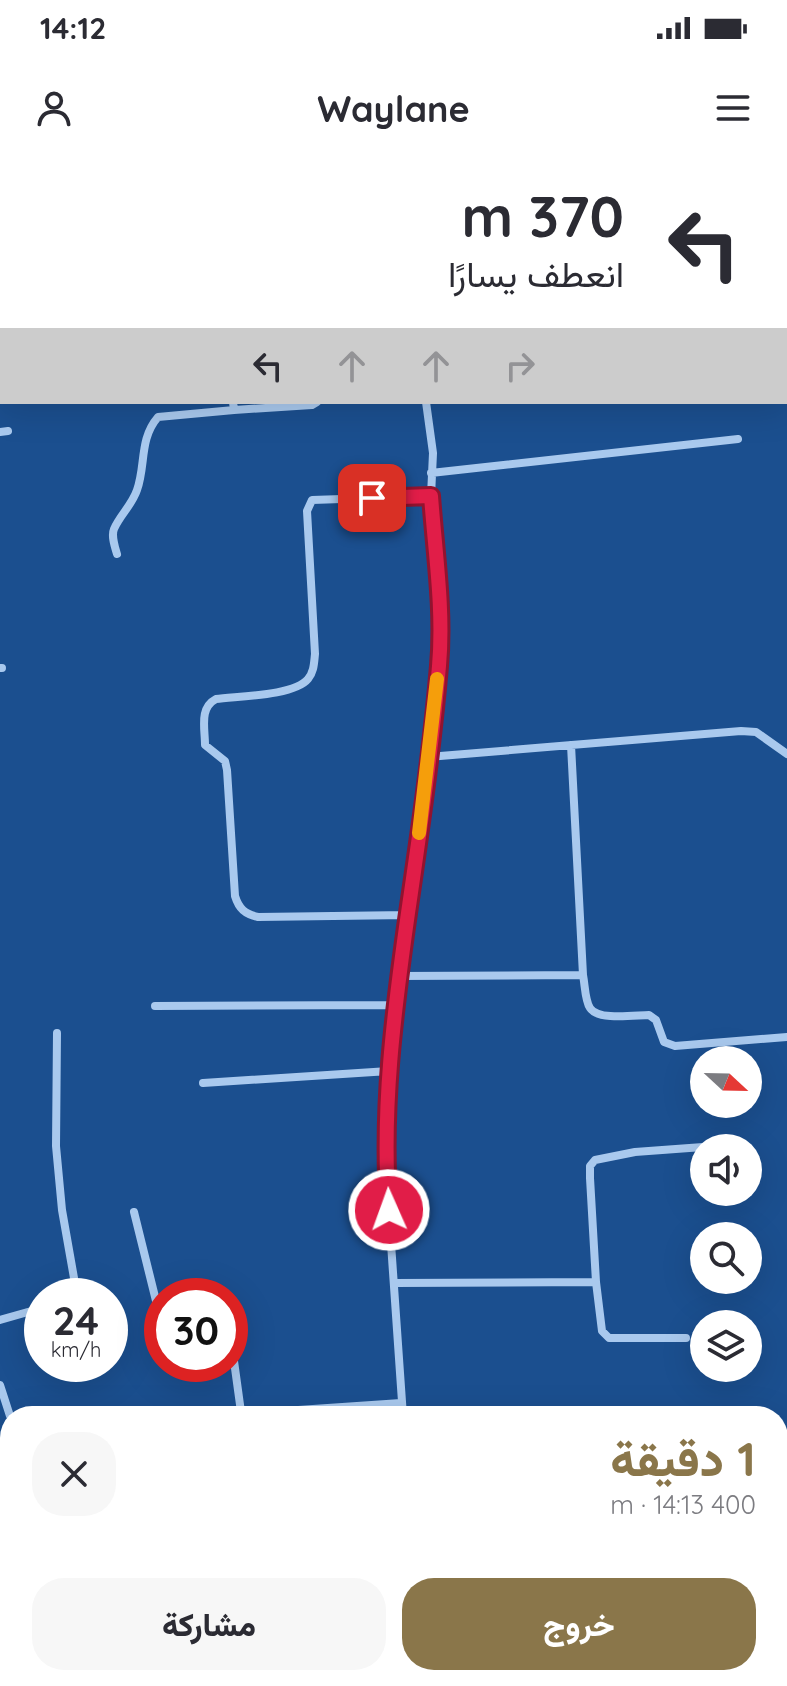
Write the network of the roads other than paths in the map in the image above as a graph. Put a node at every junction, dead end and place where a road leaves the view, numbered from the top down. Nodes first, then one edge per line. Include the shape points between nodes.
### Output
1 (314, 404) edge
2 (426, 404) edge
3 (233, 406) edge
4 (738, 439) dead end
5 (431, 473) junction
6 (431, 496) junction
7 (117, 554) dead end
8 (571, 745) junction
9 (787, 754) edge
10 (428, 757) junction
11 (408, 915) junction
12 (583, 975) junction
13 (398, 976) junction
14 (395, 1005) junction
15 (155, 1006) dead end
16 (57, 1033) dead end
17 (787, 1037) edge
18 (389, 1071) junction
19 (203, 1083) dead end
20 (690, 1148) edge
21 (134, 1212) dead end
22 (74, 1278) edge
23 (150, 1278) edge
24 (596, 1282) junction
25 (395, 1283) junction
26 (24, 1313) edge
27 (0, 1320) edge
28 (686, 1338) dead end
29 (237, 1382) edge
30 (0, 1385) edge
31 (401, 1403) junction
32 (7, 1406) edge
33 (240, 1406) edge
34 (348, 1406) edge
35 (401, 1406) edge

1 - 3 street
2 - 5 street
3 - 7 street via 158,417 153,423 144,445 139,486 115,528
4 - 5 street
5 - 6 street
6 - 10 street via 441,630
6 - 11 street via 312,500 307,511 314,669 297,687 216,699 204,711 205,745 225,761 235,896 245,912 258,917
8 - 9 street via 741,731 756,732
8 - 10 street
8 - 12 street
10 - 11 street
11 - 13 street
12 - 13 street
12 - 17 street via 595,1012 649,1015 664,1042 675,1046
13 - 14 street
14 - 15 street
14 - 18 street
16 - 22 street via 56,1146
18 - 19 street
18 - 25 street via 387,1186
20 - 24 street via 635,1152 595,1160 590,1166
21 - 23 street
24 - 25 street
24 - 28 street via 602,1331 609,1338
25 - 31 street
26 - 27 street
29 - 33 street
30 - 32 street
31 - 34 street
31 - 35 street

